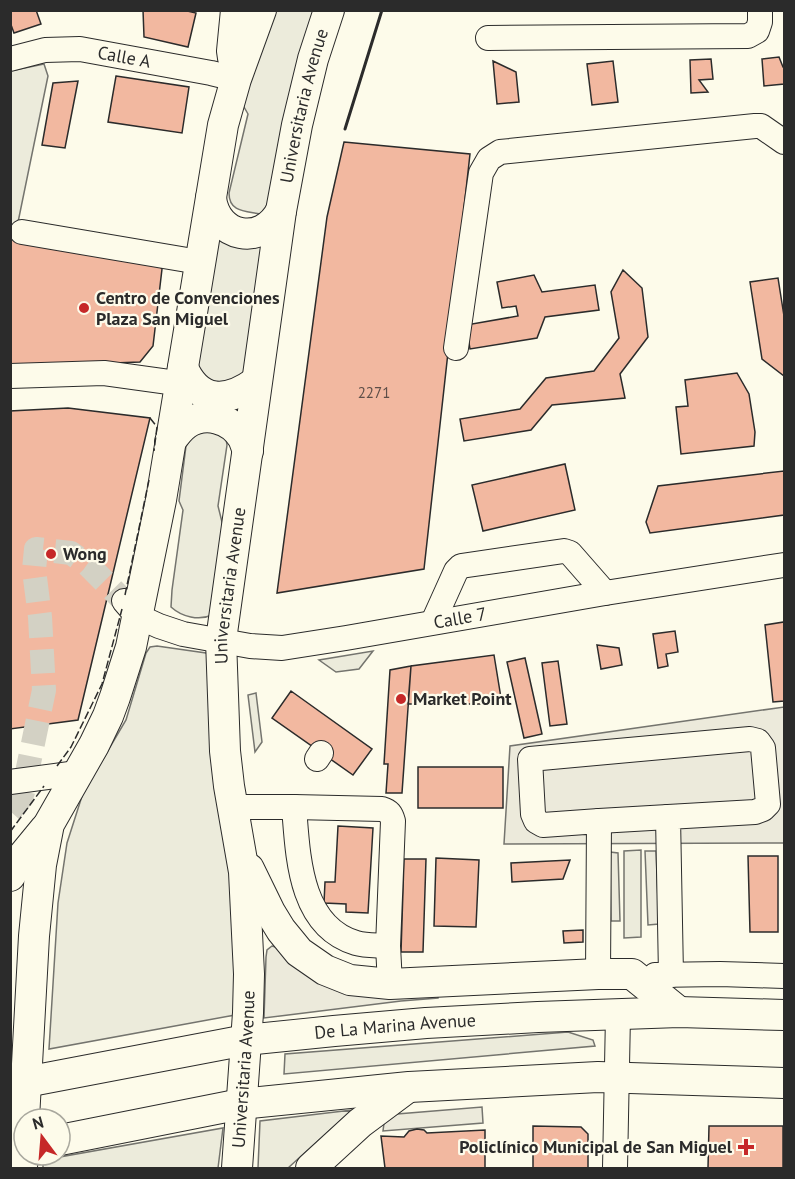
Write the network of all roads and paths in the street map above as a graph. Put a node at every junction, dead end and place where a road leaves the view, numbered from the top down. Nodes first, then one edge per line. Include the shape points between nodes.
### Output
1 (236, 10) edge
2 (261, 10) edge
3 (329, 10) edge
4 (760, 10) edge
5 (488, 38) dead end
6 (10, 59) edge
7 (236, 79) junction
8 (784, 142) edge
9 (211, 198) junction
10 (281, 211) junction
11 (22, 232) dead end
12 (200, 262) junction
13 (456, 348) dead end
14 (10, 376) edge
15 (182, 377) junction
16 (256, 381) junction
17 (170, 442) junction
18 (248, 451) junction
19 (784, 565) edge
20 (605, 592) junction
21 (130, 608) junction
22 (433, 622) junction
23 (221, 640) junction
24 (77, 773) junction
25 (10, 782) edge
26 (233, 807) junction
27 (294, 807) junction
28 (669, 817) junction
29 (599, 821) junction
30 (49, 824) junction
31 (240, 850) junction
32 (14, 868) edge
33 (388, 946) junction
34 (598, 974) junction
35 (632, 974) junction
36 (671, 975) junction
37 (784, 976) edge
38 (390, 984) junction
39 (680, 1012) junction
40 (618, 1015) junction
41 (784, 1015) edge
42 (246, 1040) junction
43 (617, 1077) junction
44 (18, 1083) edge
45 (784, 1083) edge
46 (409, 1088) junction
47 (241, 1104) junction
48 (19, 1107) edge
49 (72, 1138) edge
50 (237, 1168) edge
51 (310, 1168) edge
52 (615, 1168) edge

1 - 7 main road via 232,51
2 - 7 main road
3 - 10 main road, Universitaria Avenue via 297,125
4 - 5 street via 757,31 748,36
6 - 7 street, Calle A via 45,50 80,49
7 - 9 main road via 223,125
8 - 13 street via 755,126 500,152 489,159 481,173
9 - 10 main road via 214,213 224,225 244,234 260,232 273,224
9 - 12 main road
10 - 16 main road, Universitaria Avenue
11 - 12 street
12 - 15 main road
14 - 15 street via 104,373 169,382
15 - 16 main road via 215,397 244,391
15 - 17 main road
16 - 18 main road, Universitaria Avenue
17 - 18 main road via 187,423 212,418 236,428
17 - 21 main road via 161,500
18 - 23 main road, Universitaria Avenue
19 - 20 street, Calle 7
20 - 22 street, Calle 7
20 - 22 street via 564,551 461,566
21 - 23 street, Calle 7 via 159,626
21 - 24 main road via 130,646 116,697
22 - 23 street, Calle 7 via 282,648
23 - 26 main road, Universitaria Avenue via 225,751
24 - 25 street
24 - 30 main road
26 - 27 street
26 - 31 main road, Universitaria Avenue
27 - 33 street via 298,853 308,897 319,919 356,943
27 - 33 street via 382,809 392,816
28 - 29 street
28 - 29 street via 763,809 768,804 763,748 758,741 530,759 536,821 543,825
28 - 36 street
29 - 34 street
30 - 32 main road
30 - 44 main road via 41,865
31 - 38 main road via 270,912 299,952 325,970 350,980
31 - 42 main road, Universitaria Avenue via 249,975
33 - 38 street
34 - 35 main road
34 - 38 main road
35 - 36 street
35 - 39 main road
36 - 37 street
39 - 40 main road, De La Marina Avenue
39 - 41 main road, De La Marina Avenue
40 - 42 main road, De La Marina Avenue via 426,1023
40 - 43 street
42 - 44 main road, De La Marina Avenue
42 - 47 main road, Universitaria Avenue
43 - 45 main road
43 - 46 main road
43 - 52 street
44 - 48 main road
46 - 47 main road
46 - 51 main road via 360,1123
47 - 49 main road
47 - 50 main road, Universitaria Avenue

